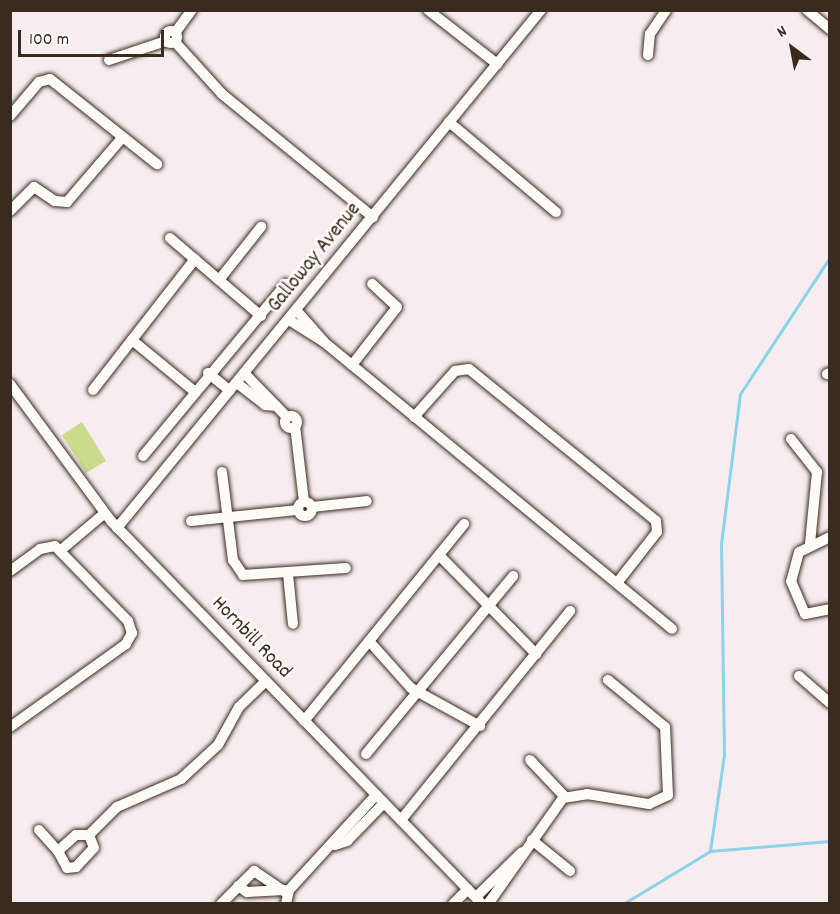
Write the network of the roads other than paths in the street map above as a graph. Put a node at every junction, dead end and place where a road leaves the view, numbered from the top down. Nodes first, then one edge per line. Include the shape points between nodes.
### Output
1 (192, 10) edge
2 (428, 10) edge
3 (541, 10) edge
4 (666, 10) edge
5 (807, 10) edge
6 (827, 24) edge
7 (172, 39) junction
8 (648, 55) dead end
9 (109, 60) dead end
10 (497, 64) junction
11 (10, 116) edge
12 (449, 122) junction
13 (122, 138) junction
14 (158, 164) dead end
15 (10, 211) edge
16 (556, 212) dead end
17 (373, 217) junction
18 (261, 227) dead end
19 (170, 238) dead end
20 (195, 259) junction
21 (219, 280) junction
22 (286, 284) dead end
23 (372, 284) dead end
24 (261, 316) junction
25 (293, 316) junction
26 (132, 340) junction
27 (352, 365) junction
28 (208, 373) junction
29 (245, 374) junction
30 (10, 384) edge
31 (234, 387) junction
32 (93, 390) dead end
33 (194, 391) junction
34 (276, 406) junction
35 (414, 417) junction
36 (791, 440) dead end
37 (143, 456) dead end
38 (222, 472) dead end
39 (367, 501) dead end
40 (305, 506) junction
41 (105, 513) junction
42 (228, 517) junction
43 (191, 520) dead end
44 (464, 524) dead end
45 (117, 528) junction
46 (830, 537) edge
47 (810, 544) junction
48 (61, 550) junction
49 (439, 555) junction
50 (346, 568) dead end
51 (10, 571) edge
52 (288, 574) junction
53 (513, 576) dead end
54 (617, 583) junction
55 (489, 606) junction
56 (830, 609) edge
57 (570, 611) dead end
58 (293, 624) dead end
59 (672, 629) dead end
60 (369, 641) junction
61 (536, 654) junction
62 (800, 676) dead end
63 (608, 680) dead end
64 (266, 681) junction
65 (419, 692) junction
66 (830, 703) edge
67 (304, 721) junction
68 (480, 726) junction
69 (10, 728) edge
70 (366, 754) dead end
71 (530, 760) dead end
72 (565, 797) junction
73 (380, 799) junction
74 (401, 820) junction
75 (39, 830) dead end
76 (89, 835) junction
77 (531, 840) junction
78 (58, 851) junction
79 (522, 852) junction
80 (570, 871) dead end
81 (238, 886) junction
82 (468, 889) junction
83 (286, 896) edge
84 (479, 900) edge
85 (221, 903) edge
86 (453, 903) edge
87 (488, 903) edge

1 - 7 street
2 - 10 street
3 - 10 street, Galloway Avenue
4 - 8 street via 650,34
5 - 6 street
7 - 9 street
7 - 17 street via 222,94
10 - 12 street, Galloway Avenue
11 - 13 street via 39,82 50,79
12 - 16 street
12 - 17 street, Galloway Avenue
13 - 14 street
13 - 15 street via 67,202 55,201 34,187
17 - 25 street, Galloway Avenue
18 - 21 street
19 - 20 street
20 - 21 street
20 - 26 street
21 - 24 street
22 - 24 street
23 - 27 street via 395,304 396,312
24 - 28 street
25 - 27 street
25 - 29 street, Galloway Avenue
26 - 32 street
26 - 33 street
27 - 35 street
28 - 31 street
28 - 33 street
29 - 31 street, Galloway Avenue
29 - 34 street
30 - 41 street, Hornbill Road
31 - 34 street
31 - 45 street, Galloway Avenue
33 - 37 street
34 - 40 street via 287,417 295,417
35 - 54 street
35 - 54 street via 455,371 469,369 611,484 659,525
36 - 47 street via 817,472
38 - 42 street
39 - 40 street
40 - 42 street
41 - 45 street, Hornbill Road
41 - 48 street
42 - 43 street
42 - 52 street via 233,560 240,572 255,577
44 - 49 street
45 - 64 street, Hornbill Road
46 - 47 street
47 - 56 street via 794,563 792,589 805,614
48 - 51 street via 46,546
48 - 69 street via 128,621 132,633 126,644
49 - 55 street
49 - 60 street
50 - 52 street
52 - 58 street
53 - 55 street
54 - 59 street
55 - 61 street
55 - 65 street
57 - 61 street
60 - 65 street
60 - 67 street
61 - 68 street
62 - 66 street
63 - 72 street via 665,727 669,791 660,803 649,804 587,794
64 - 67 street, Hornbill Road
64 - 76 street via 239,707 218,745 190,771 117,807
65 - 68 street
65 - 70 street
67 - 73 street, Hornbill Road
68 - 74 street
71 - 72 street
72 - 77 street
73 - 74 street, Hornbill Road
73 - 83 street
74 - 82 street, Hornbill Road
75 - 78 street
76 - 78 street via 76,835
76 - 78 street via 94,848 76,867 67,868
77 - 79 street
77 - 80 street
79 - 84 street
79 - 87 street
81 - 83 street via 247,892
81 - 83 street via 259,871
81 - 85 street
82 - 84 street, Hornbill Road
82 - 86 street

